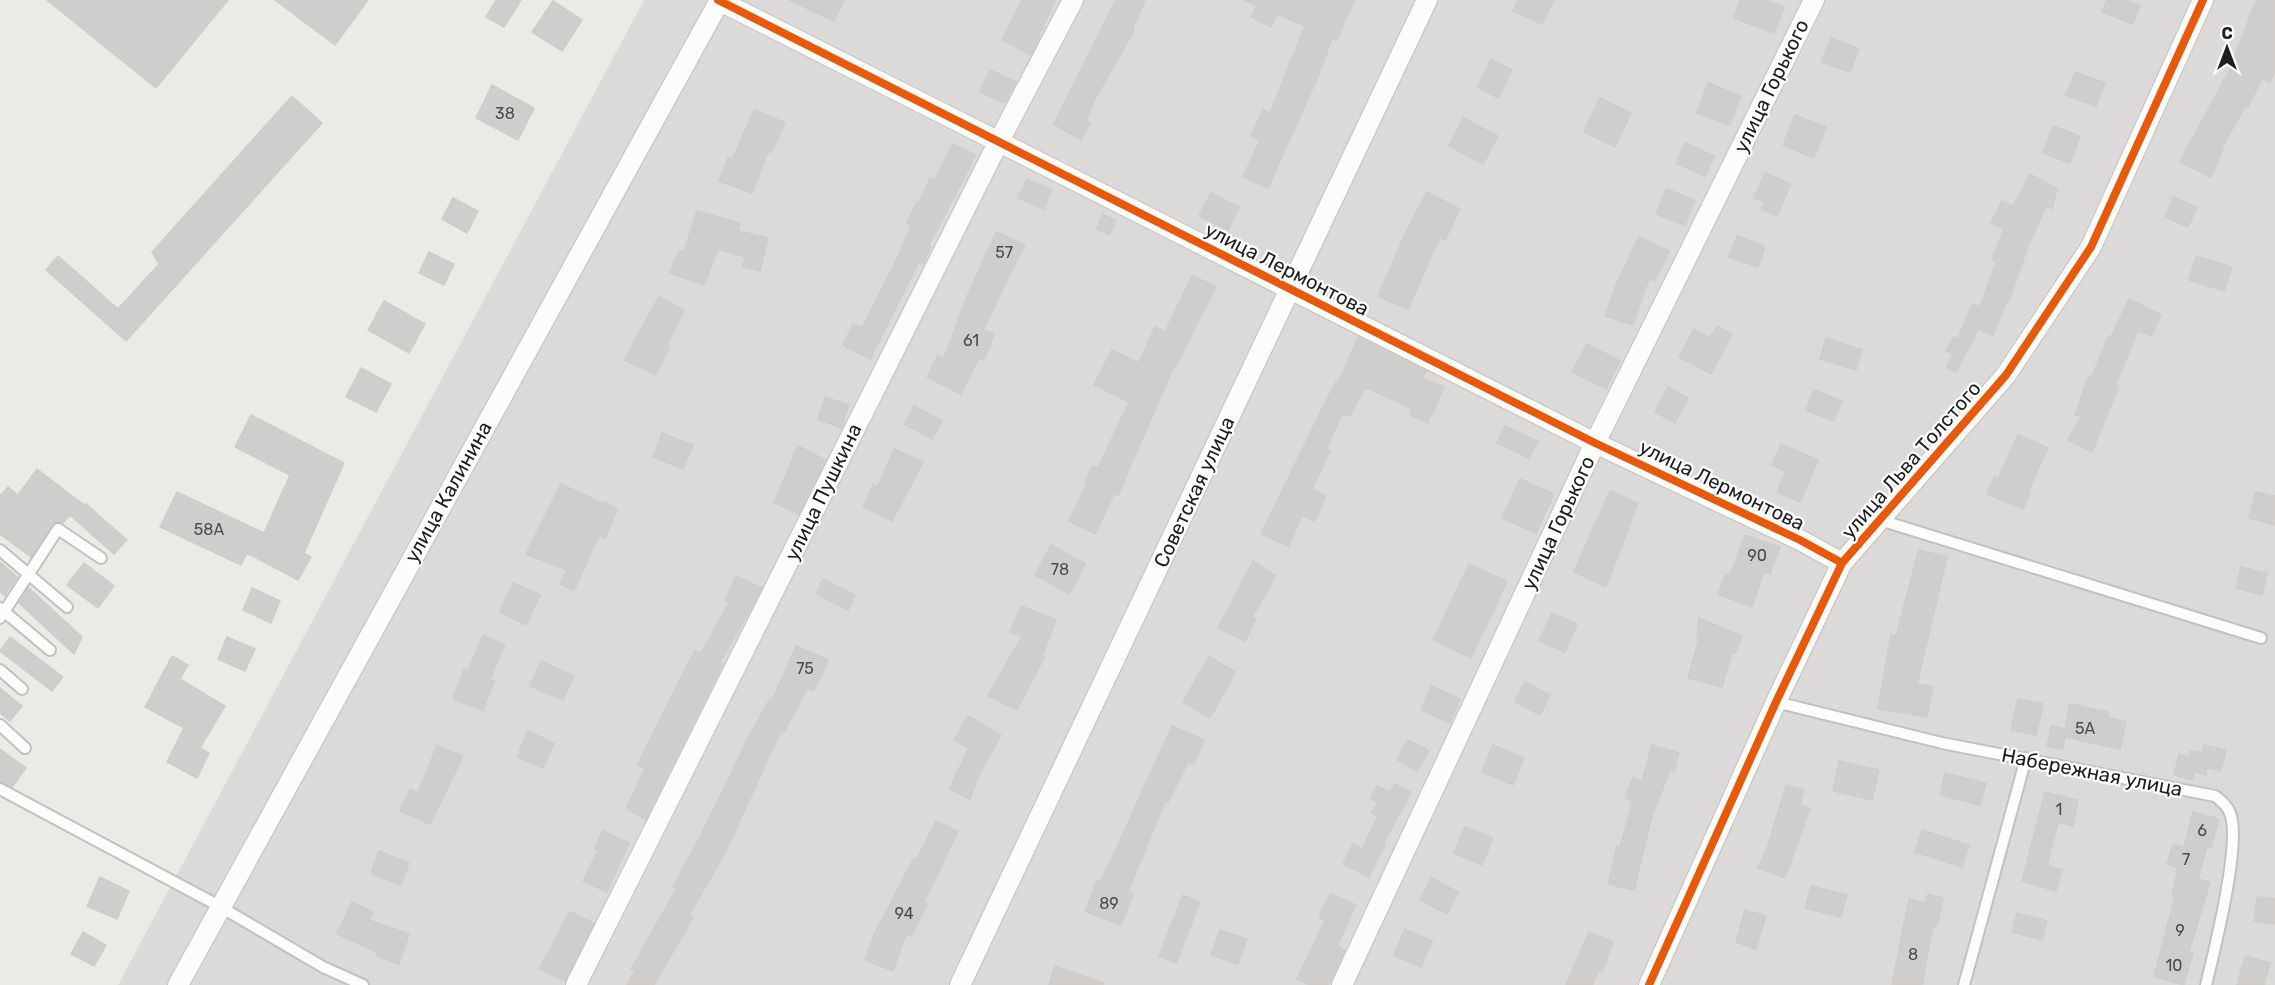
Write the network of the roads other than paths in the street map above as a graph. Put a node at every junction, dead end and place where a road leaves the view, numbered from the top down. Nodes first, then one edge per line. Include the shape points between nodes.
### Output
1 (719, 0) edge
2 (1073, 0) edge
3 (1427, 0) edge
4 (1814, 0) edge
5 (2203, 0) edge
6 (998, 143) junction
7 (1290, 289) junction
8 (1595, 443) junction
9 (1880, 520) junction
10 (0, 550) edge
11 (101, 558) dead end
12 (1842, 563) junction
13 (28, 574) junction
14 (67, 607) dead end
15 (1, 612) edge
16 (2261, 638) dead end
17 (50, 650) dead end
18 (0, 670) edge
19 (22, 689) dead end
20 (1776, 702) junction
21 (0, 725) edge
22 (25, 748) dead end
23 (2026, 758) junction
24 (0, 789) edge
25 (219, 906) junction
26 (178, 985) edge
27 (363, 985) edge
28 (576, 985) edge
29 (960, 985) edge
30 (1342, 985) edge
31 (1649, 985) edge
32 (1964, 985) edge
33 (2206, 985) edge

1 - 6 street, улица Лермонтова
1 - 25 street, улица Калинина
2 - 6 street, улица Пушкина
3 - 7 street, Советская улица
4 - 8 street, улица Горького
5 - 9 street, улица Льва Толстого via 2091,247 2006,375
6 - 7 street, улица Лермонтова
6 - 28 street, улица Пушкина
7 - 8 street, улица Лермонтова
7 - 29 street, Советская улица
8 - 12 street, улица Лермонтова
8 - 30 street, улица Горького
9 - 12 street, улица Льва Толстого
9 - 16 lane
10 - 13 lane
11 - 13 lane via 58,529
12 - 20 street, улица Льва Толстого
13 - 14 lane
13 - 15 lane
15 - 17 lane
18 - 19 lane
20 - 23 lane, Набережная улица via 1878,729
20 - 31 street, улица Льва Толстого
21 - 22 lane
23 - 32 lane
23 - 33 lane, Набережная улица via 2215,796 2227,806 2232,848
24 - 25 lane
25 - 26 street, улица Калинина
25 - 27 lane via 323,967

